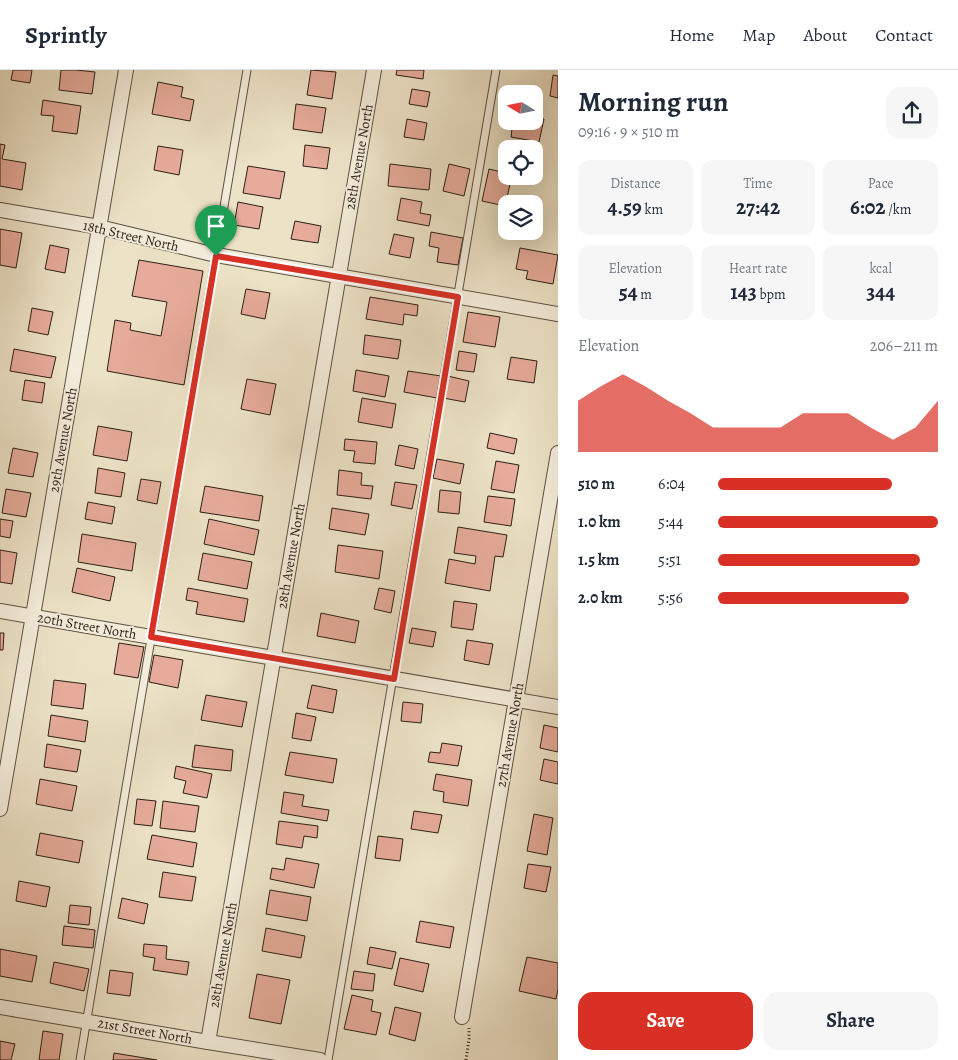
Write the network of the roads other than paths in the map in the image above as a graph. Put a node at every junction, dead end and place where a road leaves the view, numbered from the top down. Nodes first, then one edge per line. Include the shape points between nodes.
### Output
1 (126, 70) edge
2 (247, 70) edge
3 (374, 70) edge
4 (496, 70) edge
5 (0, 210) edge
6 (99, 226) junction
7 (216, 256) junction
8 (338, 276) junction
9 (458, 297) junction
10 (558, 314) edge
11 (558, 453) edge
12 (0, 612) edge
13 (33, 617) junction
14 (151, 637) junction
15 (273, 658) junction
16 (394, 679) junction
17 (516, 700) junction
18 (558, 707) edge
19 (0, 809) edge
20 (0, 1007) edge
21 (462, 1016) road end
22 (87, 1021) junction
23 (208, 1042) junction
24 (80, 1060) edge
25 (320, 1060) edge
26 (328, 1060) edge

1 - 6 street, 29th Avenue North
2 - 7 lane
3 - 8 street, 28th Avenue North
4 - 9 lane
5 - 6 street, 18th Street North
6 - 7 street, 18th Street North
6 - 13 street, 29th Avenue North
7 - 8 street, 18th Street North
7 - 14 lane
8 - 9 street, 18th Street North
8 - 15 street, 28th Avenue North
9 - 10 street, 18th Street North
9 - 16 lane
11 - 17 street, 27th Avenue North
12 - 13 street, 20th Street North
13 - 14 street, 20th Street North
13 - 19 street, 29th Avenue North
14 - 15 street, 20th Street North
14 - 22 lane
15 - 16 street, 20th Street North
15 - 23 street, 28th Avenue North
16 - 17 street, 20th Street North
16 - 26 lane
17 - 18 street, 20th Street North
17 - 21 street, 27th Avenue North
20 - 22 street, 21st Street North
22 - 23 street, 21st Street North
22 - 24 lane
23 - 25 street, 21st Street North

